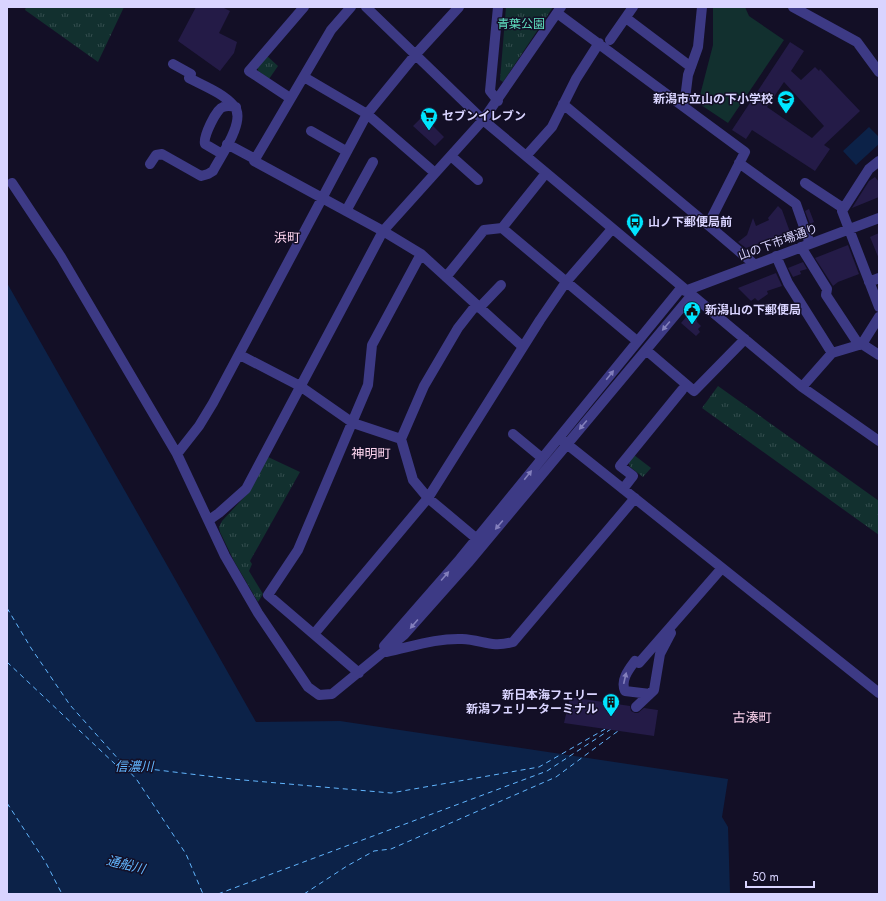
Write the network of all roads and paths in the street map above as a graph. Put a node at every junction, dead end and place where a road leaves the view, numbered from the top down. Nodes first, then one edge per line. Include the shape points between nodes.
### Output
1 (304, 7) edge
2 (351, 7) edge
3 (366, 7) edge
4 (459, 7) edge
5 (498, 7) edge
6 (633, 7) edge
7 (702, 7) edge
8 (793, 7) edge
9 (559, 10) edge
10 (626, 18) junction
11 (610, 40) dead end
12 (599, 43) junction
13 (416, 54) junction
14 (173, 64) dead end
15 (691, 67) junction
16 (879, 72) edge
17 (304, 77) junction
18 (290, 98) junction
19 (498, 101) junction
20 (564, 104) junction
21 (236, 107) junction
22 (684, 107) junction
23 (367, 114) junction
24 (483, 120) junction
25 (311, 131) dead end
26 (228, 144) junction
27 (346, 151) junction
28 (222, 154) junction
29 (451, 156) junction
30 (526, 156) junction
31 (255, 159) junction
32 (879, 161) edge
33 (373, 162) dead end
34 (739, 163) junction
35 (150, 164) dead end
36 (435, 173) junction
37 (546, 173) junction
38 (478, 180) dead end
39 (12, 183) dead end
40 (805, 183) dead end
41 (322, 198) junction
42 (843, 208) junction
43 (346, 211) junction
44 (879, 218) edge
45 (708, 225) junction
46 (502, 228) junction
47 (612, 229) junction
48 (849, 229) junction
49 (383, 231) junction
50 (805, 246) junction
51 (421, 254) junction
52 (776, 256) junction
53 (754, 264) junction
54 (446, 277) junction
55 (874, 280) edge
56 (566, 282) junction
57 (500, 285) dead end
58 (686, 291) junction
59 (478, 306) junction
60 (879, 307) edge
61 (879, 317) edge
62 (745, 339) junction
63 (637, 341) junction
64 (860, 344) junction
65 (523, 347) junction
66 (646, 350) junction
67 (832, 353) junction
68 (240, 355) junction
69 (879, 355) edge
70 (300, 386) junction
71 (802, 387) junction
72 (682, 390) dead end
73 (353, 422) junction
74 (513, 434) dead end
75 (559, 437) junction
76 (401, 439) junction
77 (879, 441) edge
78 (567, 444) junction
79 (177, 454) junction
80 (542, 458) junction
81 (623, 489) junction
82 (428, 498) junction
83 (635, 498) junction
84 (209, 520) junction
85 (477, 539) junction
86 (722, 568) junction
87 (676, 622) junction
88 (314, 634) junction
89 (384, 652) junction
90 (362, 671) junction
91 (879, 693) edge
92 (650, 694) junction
93 (636, 707) dead end

1 - 18 street via 249,71
2 - 17 street via 331,30
3 - 13 street
4 - 13 street
5 - 19 street via 490,91
6 - 10 street
7 - 15 street via 698,47
8 - 16 street via 857,42
9 - 12 street
9 - 19 street
10 - 11 street
10 - 15 street
12 - 20 street via 576,79
12 - 22 street
13 - 23 street
13 - 24 street
14 - 21 street via 191,74 189,78 222,96
15 - 22 street
17 - 18 street
17 - 23 street
18 - 31 street
19 - 24 street
20 - 30 street via 552,127
20 - 45 street
21 - 26 street via 236,129
21 - 28 street via 226,106 220,109 204,137 206,144
22 - 34 street via 745,152
23 - 27 street
23 - 36 street
24 - 29 street
24 - 30 street
25 - 27 street
26 - 28 street
26 - 31 street
27 - 41 street
28 - 35 street via 213,171 205,176 162,154 156,155
29 - 36 street
29 - 38 street
30 - 37 street
31 - 41 street via 254,161
32 - 42 street via 868,169
33 - 43 street
34 - 45 street
34 - 50 street via 796,204
36 - 49 street
37 - 46 street
37 - 47 street
39 - 79 street via 61,258
40 - 42 street
41 - 43 street
41 - 68 street
42 - 48 street
43 - 49 street
44 - 48 street, 山の下市場通り
45 - 53 street
46 - 54 street via 484,230
46 - 56 street
47 - 56 street
47 - 58 street
48 - 50 street, 山の下市場通り
48 - 55 street
49 - 51 street
49 - 70 street
50 - 52 street, 山の下市場通り
50 - 64 street via 827,289 826,295
51 - 54 street
51 - 73 street via 372,345 368,385
52 - 53 street, 山の下市場通り
52 - 67 street via 788,283
53 - 58 street, 山の下市場通り
54 - 59 street
55 - 60 street
56 - 63 street
56 - 65 street
57 - 59 street
58 - 62 street
58 - 63 street
58 -> 66 street
59 - 65 street
59 - 76 street via 458,328 424,386
61 - 64 street
62 - 66 street via 694,391
62 - 71 street
75 -> 63 street
64 - 67 street
64 - 69 street
65 - 82 street
66 -> 78 street
67 - 71 street
68 - 70 street
68 - 79 street via 199,426
70 - 73 street
70 - 84 street via 246,489
71 - 77 street
72 - 81 street via 620,466 633,476
73 - 76 street
73 - 88 street via 298,550 268,595
74 - 80 street
75 - 78 street
75 - 80 street
76 - 82 street via 413,480
78 - 81 street
78 -> 89 street via 404,635
79 - 84 street
85 -> 80 street
81 - 83 street
82 - 85 street
82 - 88 street
83 - 86 street
83 - 89 street via 513,642 499,646 462,639 426,642
84 - 90 street via 225,556 258,613 308,687 319,695 332,694
90 -> 85 street
86 - 87 street
86 - 91 street
87 - 92 street via 660,654 654,690
92 -> 87 street via 625,691 626,672 635,661 639,663
88 - 90 street
89 - 90 street
92 - 93 street

